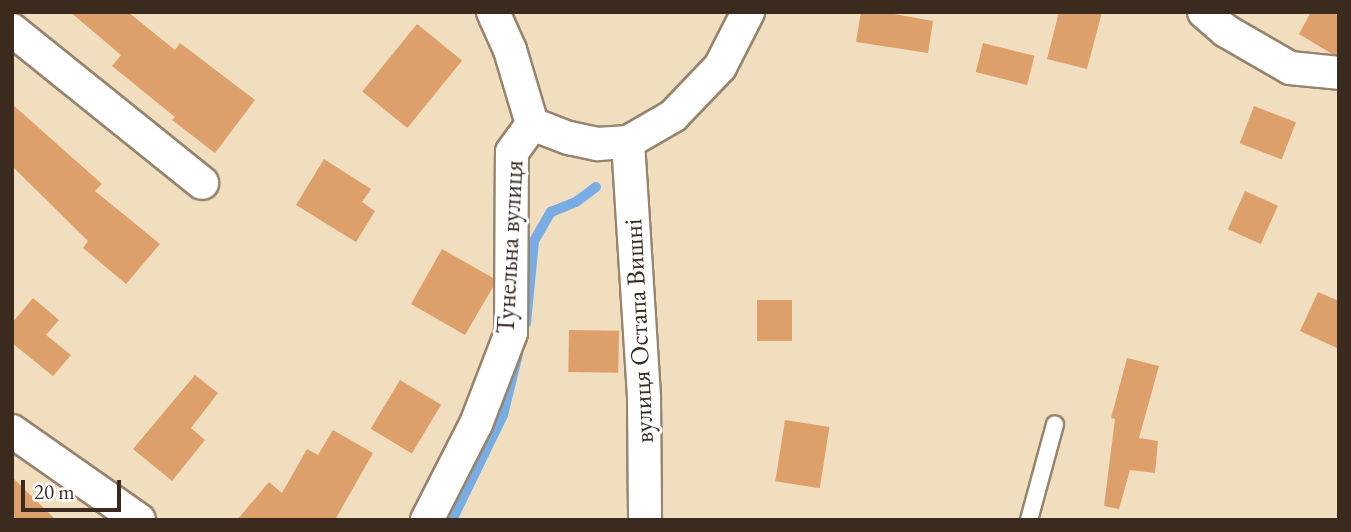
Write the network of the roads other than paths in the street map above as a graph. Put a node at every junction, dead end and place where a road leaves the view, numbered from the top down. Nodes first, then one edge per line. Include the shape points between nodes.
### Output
1 (493, 12) edge
2 (748, 12) edge
3 (1203, 12) edge
4 (12, 30) edge
5 (1339, 74) edge
6 (532, 124) junction
7 (628, 142) junction
8 (202, 183) dead end
9 (1055, 424) dead end
10 (12, 431) edge
11 (139, 520) edge
12 (428, 520) edge
13 (645, 520) edge
14 (1029, 520) edge

1 - 6 street, Тунельна вулиця via 510,50
2 - 7 street via 720,67 673,116
3 - 5 street via 1226,31 1290,68
4 - 8 street
6 - 7 street via 598,144
6 - 12 street, Тунельна вулиця via 512,152 511,333 476,424
7 - 13 street, вулиця Остапа Вишні via 644,399
9 - 14 lane
10 - 11 street

